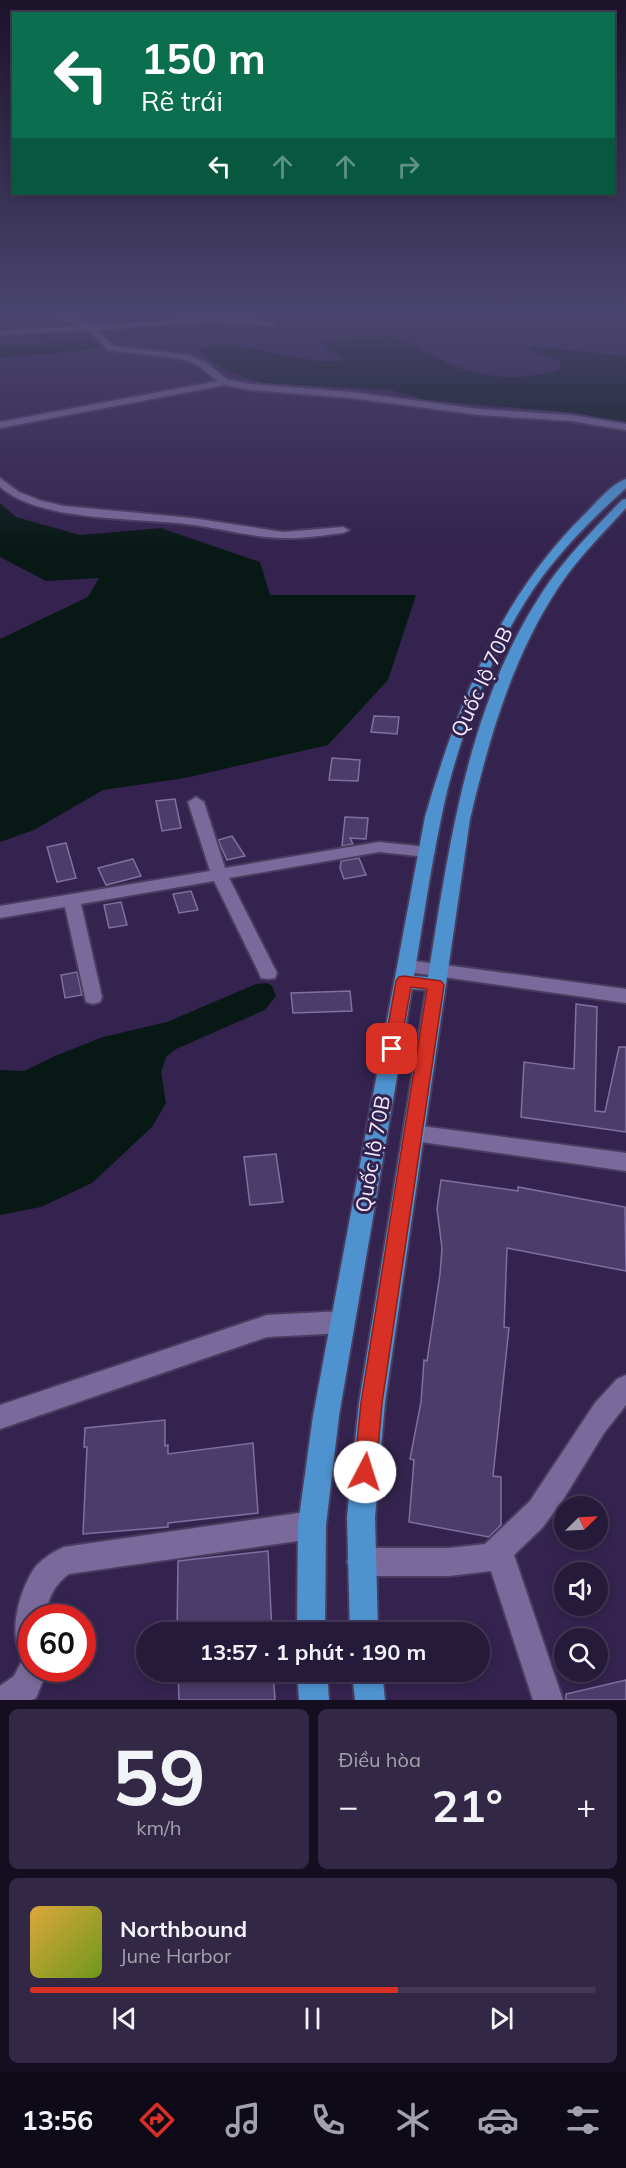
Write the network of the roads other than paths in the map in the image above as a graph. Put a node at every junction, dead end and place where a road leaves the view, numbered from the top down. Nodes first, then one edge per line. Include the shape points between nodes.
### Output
1 (181, 390) edge
2 (292, 390) edge
3 (0, 425) edge
4 (626, 427) edge
5 (0, 481) edge
6 (626, 482) edge
7 (621, 500) edge
8 (343, 530) dead end
9 (196, 802) dead end
10 (427, 852) junction
11 (219, 874) junction
12 (72, 900) junction
13 (0, 912) edge
14 (268, 973) dead end
15 (405, 973) junction
16 (437, 978) junction
17 (626, 996) edge
18 (93, 997) dead end
19 (414, 1133) junction
20 (626, 1162) edge
21 (342, 1322) junction
22 (626, 1387) edge
23 (0, 1418) edge
24 (312, 1525) junction
25 (500, 1556) junction
26 (362, 1562) junction
27 (33, 1604) edge
28 (310, 1622) edge
29 (364, 1622) edge
30 (27, 1682) edge
31 (313, 1682) edge
32 (368, 1682) edge
33 (5, 1700) edge
34 (314, 1700) edge
35 (370, 1700) edge
36 (548, 1700) edge

1 - 3 street
2 - 4 street
5 - 8 street via 15,495 64,509 192,521 283,535
6 - 7 main road, Quốc lộ 70B
7 - 10 main road, Quốc lộ 70B via 568,539 528,590 483,670 448,760
7 - 16 main road, Quốc lộ 70B via 547,595 506,672 485,727 462,819
9 - 11 street
10 - 11 street via 379,847
10 - 15 main road, Quốc lộ 70B
11 - 12 street
11 - 14 street
12 - 13 street
12 - 18 street
15 - 16 main road
15 - 21 main road, Quốc lộ 70B
16 - 17 street
16 - 19 main road, Quốc lộ 70B
19 - 20 street
19 - 26 main road, Quốc lộ 70B via 372,1403 361,1518
21 - 23 street via 267,1326
21 - 24 main road, Quốc lộ 70B
22 - 25 street via 595,1422 551,1494 511,1541 494,1554
24 - 27 street via 64,1561 49,1569
24 - 28 main road, Quốc lộ 70B
25 - 26 street via 449,1562
25 - 36 street
26 - 29 main road, Quốc lộ 70B
30 - 33 street
31 - 34 main road
32 - 35 main road

